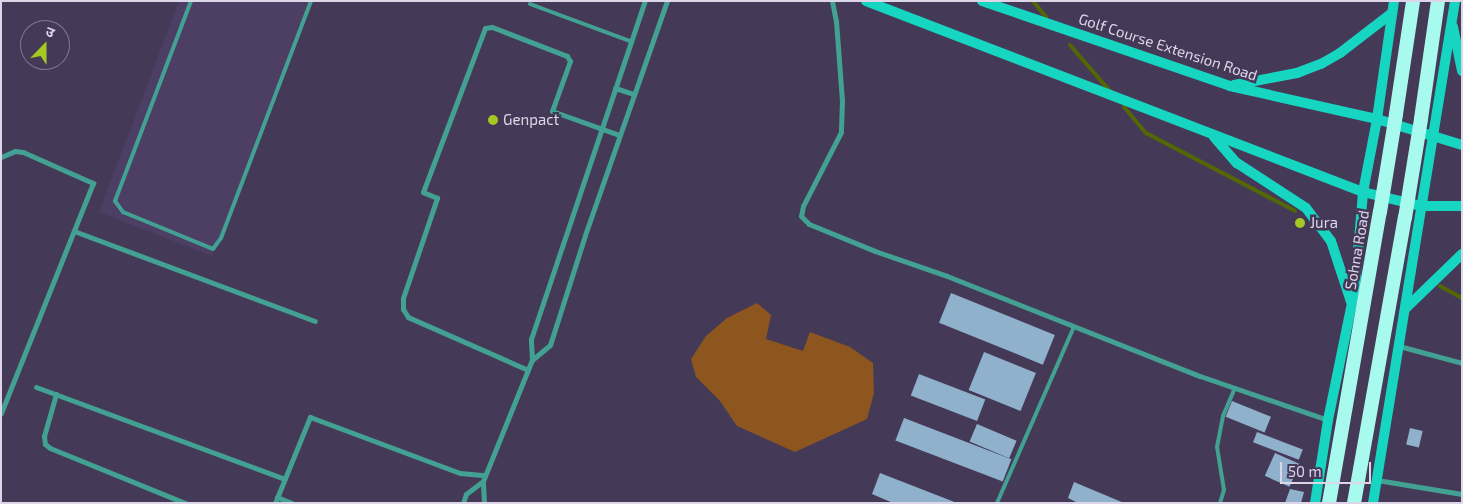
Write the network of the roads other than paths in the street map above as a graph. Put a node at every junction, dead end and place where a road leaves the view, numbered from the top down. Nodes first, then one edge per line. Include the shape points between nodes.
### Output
1 (191, 1) edge
2 (311, 1) edge
3 (645, 1) edge
4 (667, 1) edge
5 (832, 1) edge
6 (866, 1) edge
7 (982, 1) edge
8 (1394, 1) edge
9 (1413, 1) edge
10 (1438, 1) edge
11 (1455, 1) edge
12 (530, 4) dead end
13 (1392, 13) junction
14 (1452, 19) junction
15 (632, 42) junction
16 (1462, 71) edge
17 (1230, 86) junction
18 (615, 88) junction
19 (634, 94) junction
20 (1377, 120) junction
21 (601, 128) junction
22 (619, 135) junction
23 (1433, 135) junction
24 (1213, 136) junction
25 (1462, 145) edge
26 (1, 157) edge
27 (1363, 192) junction
28 (1421, 206) junction
29 (1462, 206) edge
30 (74, 231) junction
31 (1462, 254) edge
32 (1351, 304) junction
33 (1405, 309) junction
34 (315, 321) dead end
35 (1074, 327) junction
36 (1399, 346) junction
37 (532, 360) junction
38 (1462, 363) edge
39 (528, 370) junction
40 (36, 387) dead end
41 (1235, 388) junction
42 (56, 394) junction
43 (1, 413) edge
44 (1328, 420) junction
45 (485, 475) junction
46 (285, 479) junction
47 (1377, 480) junction
48 (483, 481) junction
49 (1462, 494) edge
50 (276, 500) edge
51 (185, 503) edge
52 (292, 503) edge
53 (463, 503) edge
54 (484, 503) edge
55 (997, 503) edge
56 (1220, 503) edge
57 (1315, 503) edge
58 (1329, 503) edge
59 (1354, 503) edge
60 (1373, 503) edge

1 - 2 lane via 115,201 123,212 213,249 221,238
3 - 15 street
4 - 19 street
5 - 35 street via 842,100 841,132 801,216 809,224 875,251
6 - 24 main road
7 - 17 main road, Golf Course Extension Road
8 - 13 main road
9 - 58 highway, Sohna Road, bridge
10 - 59 highway, bridge via 1405,218
11 - 14 main road
12 - 15 lane
13 - 17 main road via 1321,64
13 - 20 main road
14 - 16 main road
14 - 23 main road
15 - 18 street
17 - 20 main road, Golf Course Extension Road
18 - 19 street
18 - 21 street
19 - 22 street
20 - 23 main road, Golf Course Extension Road
20 - 27 main road
21 - 22 street
21 - 37 street via 531,339
21 - 39 street via 552,111 570,61 566,56 492,27 485,28 424,192 437,198 403,298 403,309 408,317
22 - 37 street via 550,345
23 - 25 main road, Golf Course Extension Road
23 - 28 main road
24 - 27 main road
24 - 32 main road via 1238,163 1306,208 1332,241
26 - 30 street via 23,152 93,183
27 - 28 main road
27 - 32 main road
28 - 29 main road
28 - 33 main road
30 - 34 street
30 - 43 street
31 - 33 main road
32 - 44 main road
33 - 36 main road
35 - 41 street
35 - 55 lane
36 - 38 street
36 - 47 main road
37 - 39 street
39 - 45 street
40 - 42 street
41 - 44 street
41 - 56 lane via 1223,416 1216,447 1224,490
42 - 46 street
42 - 51 street via 44,436 50,448
44 - 57 main road
45 - 46 street via 453,471 310,417
45 - 48 street
46 - 50 street
47 - 49 street
47 - 60 main road
48 - 53 street via 466,494
48 - 54 street
50 - 52 street

